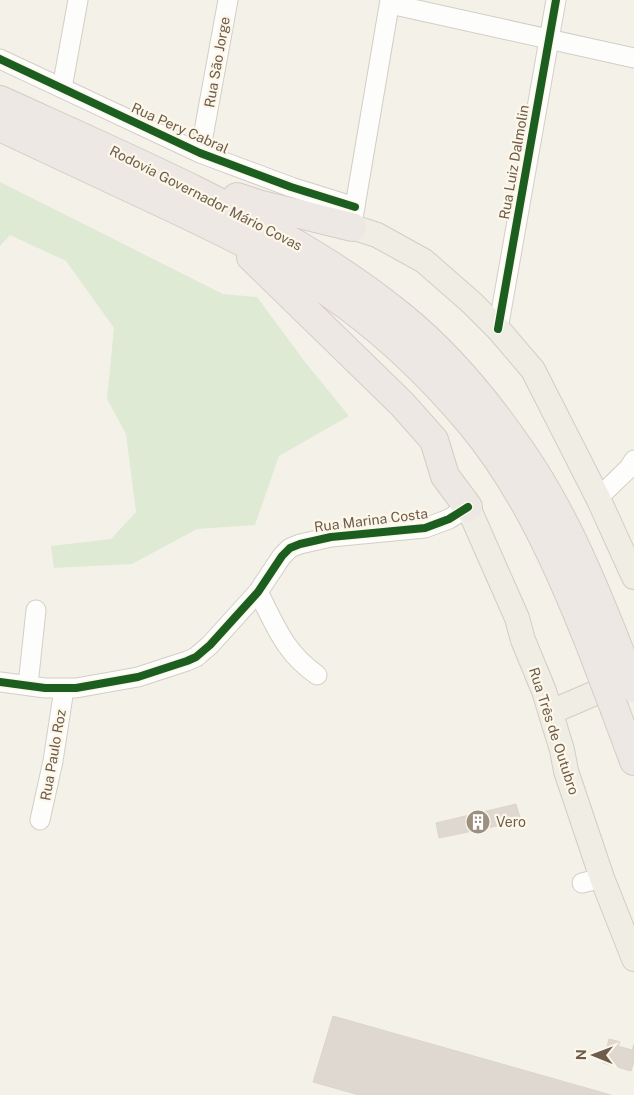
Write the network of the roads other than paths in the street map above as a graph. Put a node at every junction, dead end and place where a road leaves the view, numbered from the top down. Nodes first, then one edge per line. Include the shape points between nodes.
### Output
1 (78, 0) edge
2 (228, 0) edge
3 (556, 0) edge
4 (390, 2) edge
5 (549, 40) junction
6 (634, 58) edge
7 (0, 59) edge
8 (62, 88) junction
9 (0, 100) edge
10 (0, 127) edge
11 (200, 153) junction
12 (142, 164) junction
13 (354, 217) junction
14 (224, 232) junction
15 (498, 329) junction
16 (634, 460) edge
17 (598, 498) junction
18 (468, 507) junction
19 (634, 577) edge
20 (258, 592) junction
21 (36, 610) dead end
22 (603, 642) junction
23 (317, 675) dead end
24 (634, 676) edge
25 (0, 682) edge
26 (28, 685) junction
27 (634, 688) edge
28 (64, 689) junction
29 (551, 712) junction
30 (634, 761) edge
31 (40, 820) dead end
32 (634, 958) edge

1 - 8 street
2 - 11 street, Rua São Jorge
3 - 5 street, Rua Luiz Dalmolin
4 - 5 street
4 - 13 street
5 - 6 street
5 - 15 street, Rua Luiz Dalmolin
7 - 8 street, Rua Pery Cabral
8 - 11 street, Rua Pery Cabral
9 - 12 highway, Rodovia Governador Mário Covas
10 - 14 highway, Rodovia Governador Mário Covas
11 - 13 street, Rua Pery Cabral via 291,187
12 - 13 highway via 258,204
12 - 22 highway, Rodovia Governador Mário Covas via 263,224 323,259 402,316 442,354 482,398 540,481 576,548
13 - 15 main road via 377,235 424,262
14 - 18 highway via 428,433 434,440 445,476
14 - 22 highway, Rodovia Governador Mário Covas via 294,270 346,305 394,344 436,386 471,424 501,465
15 - 17 main road via 533,370
16 - 17 street
17 - 19 main road
18 - 20 street, Rua Marina Costa via 426,528 331,537 290,548
18 - 29 main road, Rua Três de Outubro via 517,618
20 - 23 street via 287,647
20 - 28 street, Rua Marina Costa via 210,645 187,662 138,677
21 - 26 street
22 - 27 highway, bridge
22 - 30 highway, bridge via 615,710
24 - 29 main road
25 - 26 street, Rua Marina Costa
26 - 28 street, Rua Marina Costa
28 - 31 street, Rua Paulo Roz via 54,761
29 - 32 main road, Rua Três de Outubro via 592,880

